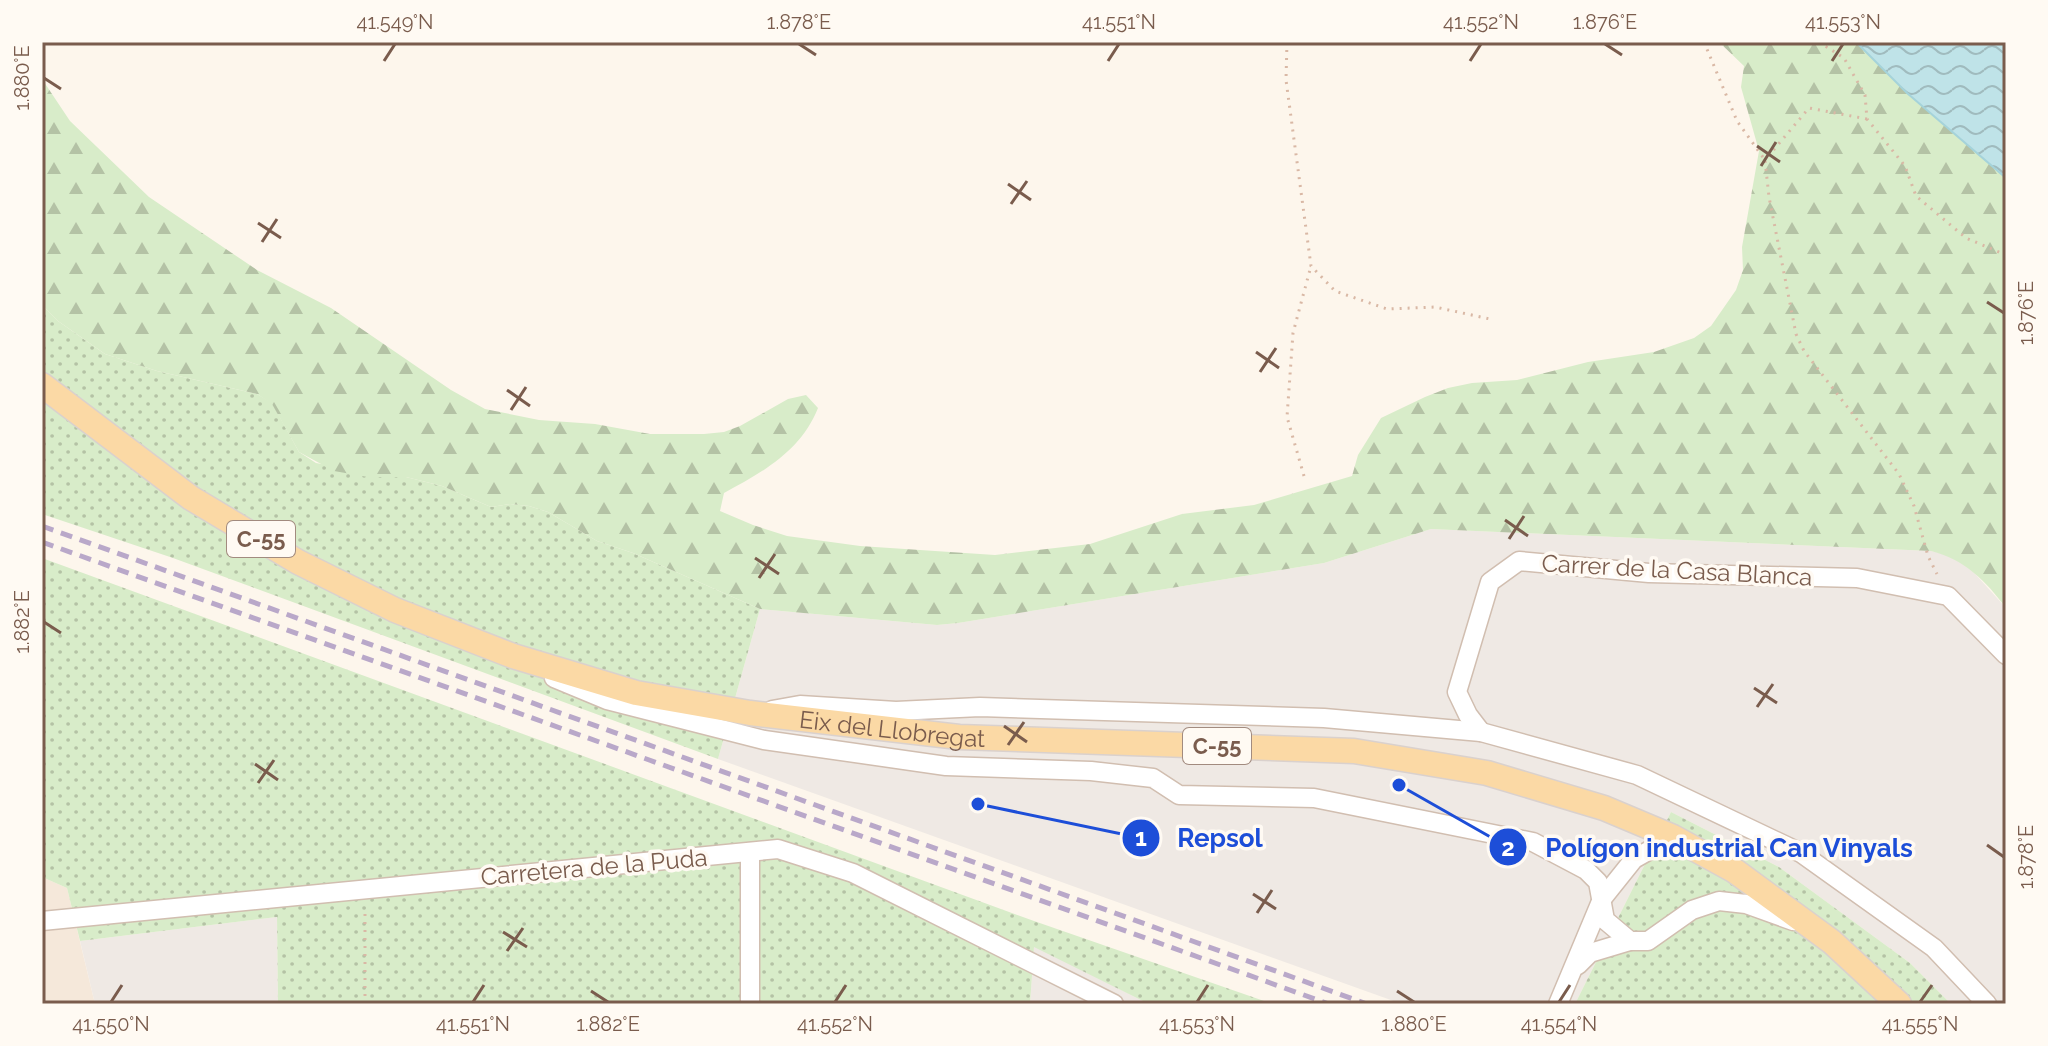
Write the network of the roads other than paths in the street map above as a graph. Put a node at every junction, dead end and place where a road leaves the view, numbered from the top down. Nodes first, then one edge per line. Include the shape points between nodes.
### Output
1 (42, 385) edge
2 (2006, 655) edge
3 (513, 656) junction
4 (750, 713) junction
5 (1481, 732) junction
6 (1673, 837) junction
7 (750, 852) junction
8 (1602, 899) junction
9 (42, 921) edge
10 (1815, 928) junction
11 (1630, 941) junction
12 (1573, 970) junction
13 (750, 1004) edge
14 (1114, 1004) edge
15 (1558, 1004) edge
16 (1899, 1004) edge
17 (1987, 1004) edge

1 - 3 main road, Eix del Llobregat / C-55 via 191,498 298,562 395,610
2 - 5 street, Carrer de la Casa Blanca via 1948,596 1857,578 1649,573 1519,561 1490,582 1457,692
3 - 4 main road, Eix del Llobregat / C-55 via 636,693
3 - 8 street via 607,700 764,740 946,766 1153,778 1179,795 1314,798 1533,842 1586,870 1598,882
4 - 5 street via 800,705 896,711 980,707 1324,718
4 - 6 main road, Eix del Llobregat / C-55 via 959,737 1354,751 1487,773 1604,808
5 - 17 street via 1637,775 1801,853 1934,948
6 - 8 street via 1634,859
6 - 10 main road, Eix del Llobregat / C-55 via 1735,871
7 - 9 street, Carretera de la Puda
7 - 13 street
7 - 14 street, Carretera de la Puda via 778,849 853,873
8 - 11 street via 1605,920
8 - 12 street
10 - 11 street via 1746,904 1719,901 1692,910 1648,941
10 - 16 main road, Eix del Llobregat / C-55
11 - 12 street via 1590,953
12 - 15 street

